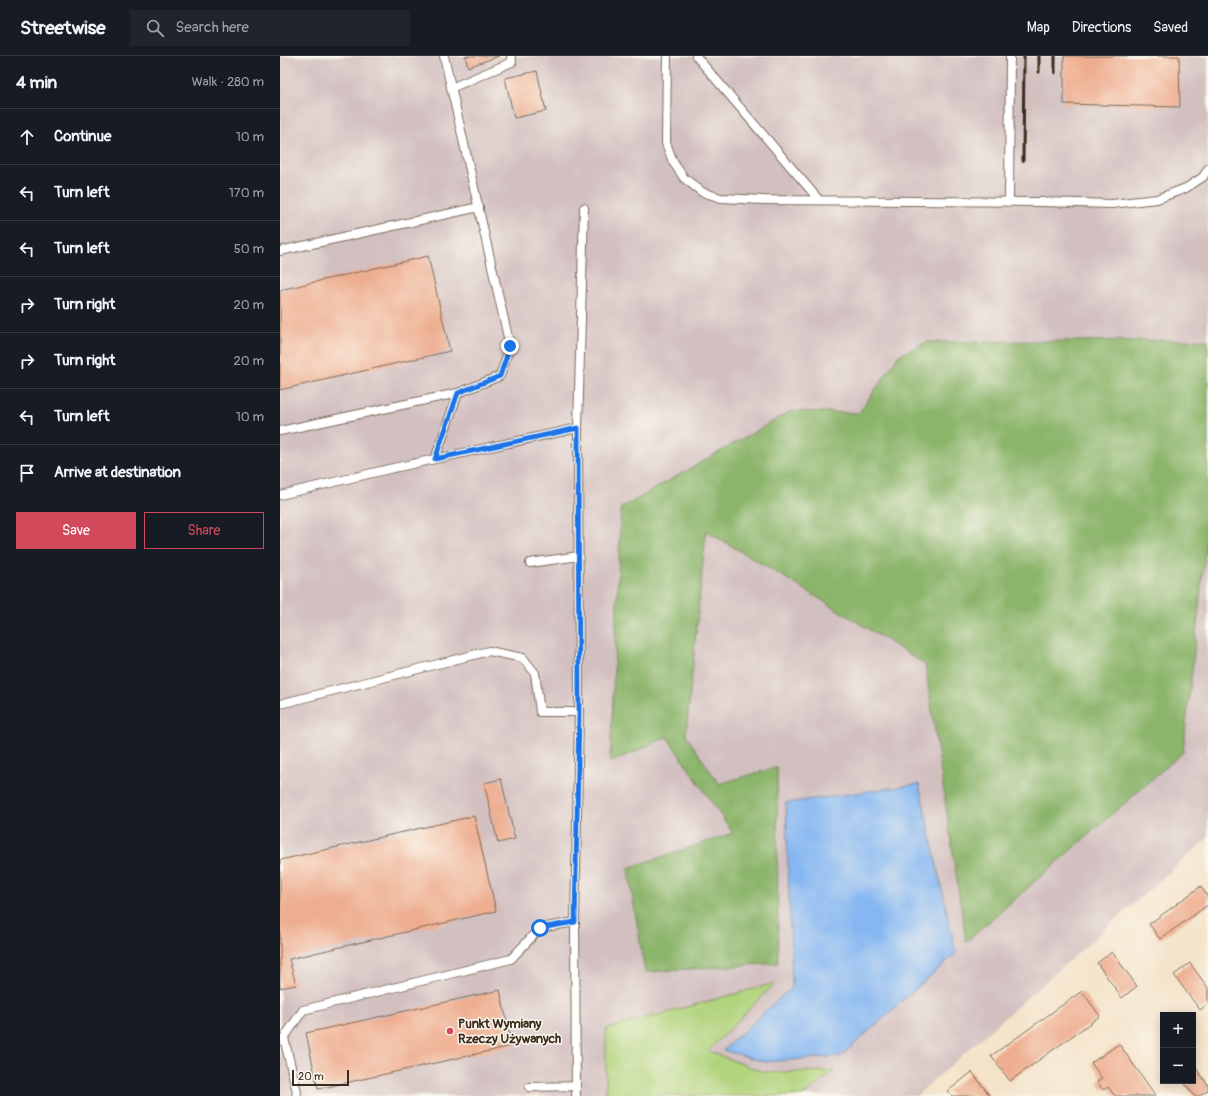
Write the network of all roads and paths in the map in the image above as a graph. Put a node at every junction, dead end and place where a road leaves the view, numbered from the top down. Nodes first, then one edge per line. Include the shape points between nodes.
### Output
1 (444, 56) edge
2 (511, 56) edge
3 (667, 56) edge
4 (696, 56) edge
5 (1010, 56) edge
6 (452, 88) junction
7 (1208, 169) edge
8 (819, 200) junction
9 (1009, 202) junction
10 (478, 207) junction
11 (584, 208) dead end
12 (280, 251) edge
13 (458, 393) junction
14 (578, 428) junction
15 (280, 431) edge
16 (435, 459) junction
17 (280, 495) edge
18 (579, 556) junction
19 (530, 563) dead end
20 (280, 704) edge
21 (579, 712) junction
22 (575, 922) junction
23 (576, 1086) junction
24 (529, 1087) dead end
25 (296, 1096) edge
26 (576, 1096) edge

1 - 6 lane
2 - 6 lane via 512,62
3 - 8 lane via 666,143 673,162 684,178 702,192 721,198
4 - 8 lane
5 - 9 lane
6 - 10 lane
7 - 9 lane via 1203,177 1186,188 1157,199 1112,204
8 - 9 lane
10 - 12 lane
10 - 13 lane via 510,346 500,376
11 - 14 lane
13 - 15 lane
13 - 16 lane
14 - 16 lane
14 - 18 lane
16 - 17 lane
18 - 19 lane
18 - 21 lane
20 - 21 lane via 489,651 523,658 535,673 540,712
21 - 22 lane
22 - 23 lane
22 - 25 lane via 540,928 511,959 303,1010 284,1038
23 - 24 lane
23 - 26 lane

